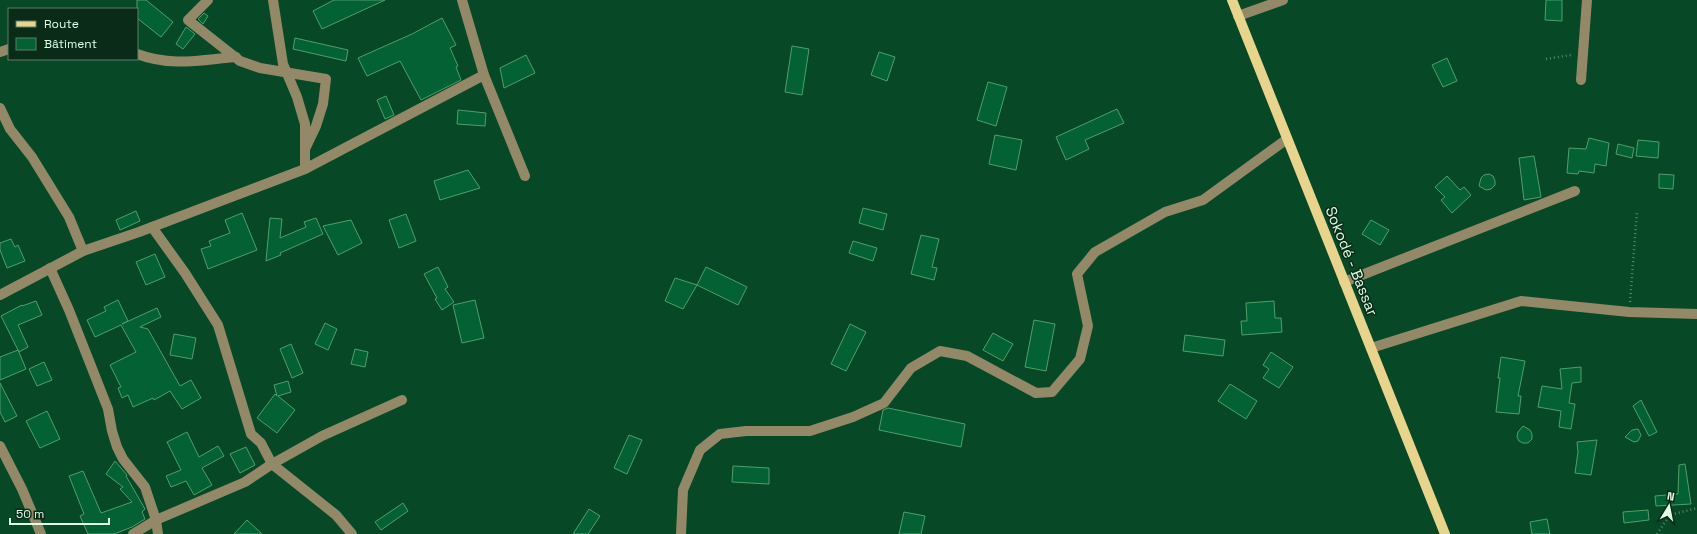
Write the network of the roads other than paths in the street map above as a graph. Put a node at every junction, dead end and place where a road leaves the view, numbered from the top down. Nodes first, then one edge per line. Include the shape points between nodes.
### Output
1 (208, 0) edge
2 (273, 0) edge
3 (462, 0) edge
4 (1232, 0) edge
5 (1283, 0) edge
6 (1587, 0) edge
7 (1238, 16) junction
8 (138, 54) edge
9 (236, 58) junction
10 (286, 72) junction
11 (484, 76) junction
12 (1581, 80) dead end
13 (0, 108) edge
14 (1287, 139) junction
15 (305, 149) junction
16 (305, 169) junction
17 (525, 176) dead end
18 (1574, 191) dead end
19 (152, 227) junction
20 (83, 251) junction
21 (50, 268) junction
22 (1344, 282) junction
23 (0, 295) edge
24 (1697, 314) edge
25 (1371, 348) junction
26 (402, 400) dead end
27 (0, 446) edge
28 (272, 464) junction
29 (156, 520) junction
30 (40, 534) edge
31 (134, 534) edge
32 (158, 534) edge
33 (352, 534) edge
34 (681, 534) edge
35 (1445, 534) edge

1 - 9 street via 188,20
2 - 10 street
3 - 11 street
4 - 7 main road, Sokodé - Bassar
5 - 7 street
6 - 12 street
7 - 14 main road, Sokodé - Bassar
8 - 9 street via 151,60 174,63
9 - 10 street via 260,68
10 - 15 street via 297,96 305,124
10 - 15 street via 326,79 323,104
11 - 16 street
11 - 17 street
13 - 20 street via 10,130 32,157 69,218
14 - 22 main road, Sokodé - Bassar
14 - 34 street via 1203,200 1164,212 1095,252 1078,274 1088,326 1080,359 1052,392 1036,393 967,356 940,351 911,368 884,403 853,417 810,431 746,431 720,434 700,450 683,490
15 - 16 street
16 - 19 street
18 - 22 street
19 - 20 street
19 - 28 street via 218,325 252,434 261,442
20 - 21 street
21 - 23 street
21 - 29 street via 108,409 117,447 145,487
22 - 25 main road, Sokodé - Bassar
24 - 25 street via 1629,312 1521,301
25 - 35 main road, Sokodé - Bassar
26 - 28 street via 322,436
27 - 30 street via 22,489
28 - 29 street via 245,482
28 - 33 street via 336,515
29 - 31 street
29 - 32 street

